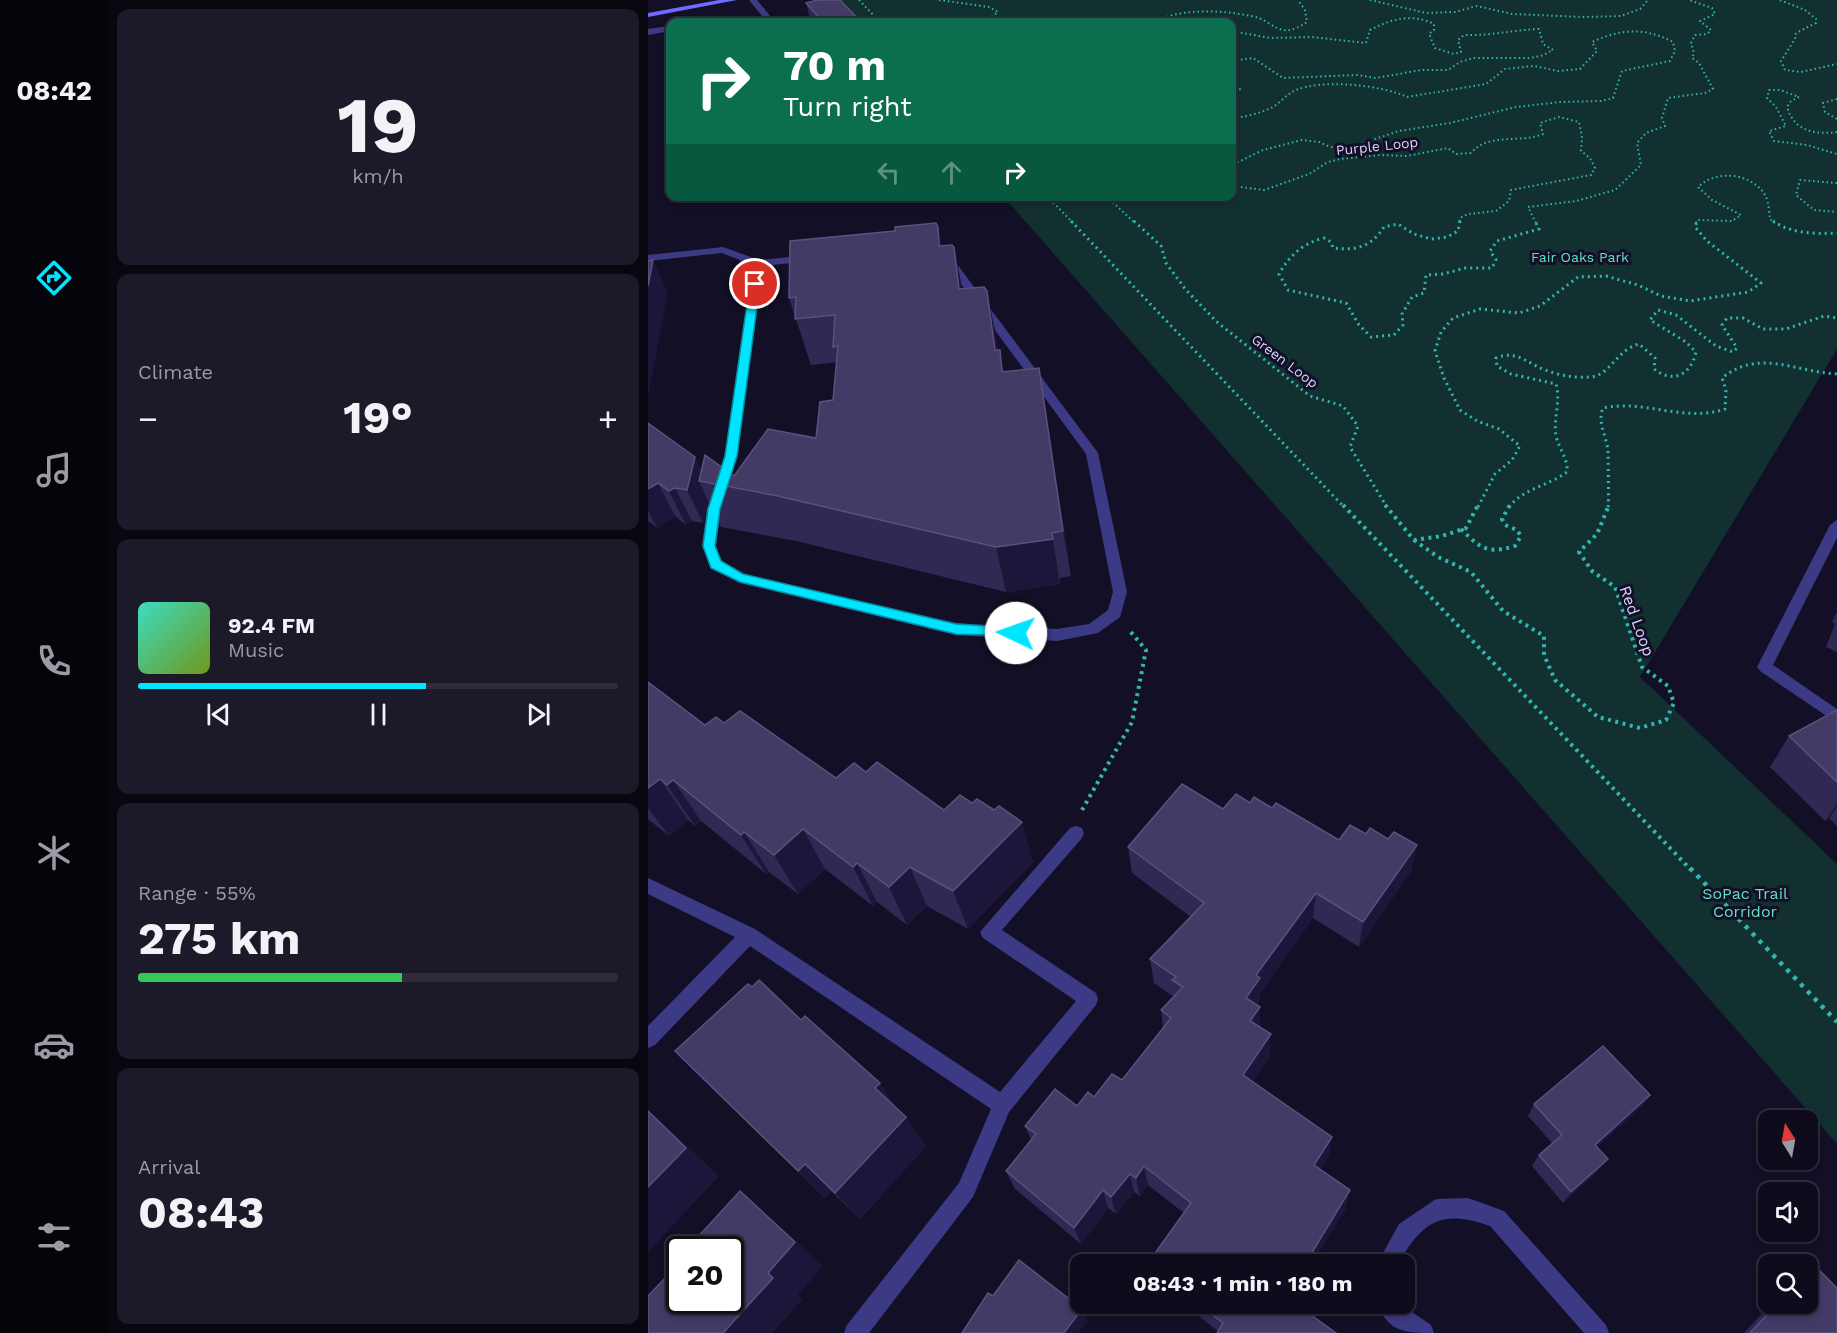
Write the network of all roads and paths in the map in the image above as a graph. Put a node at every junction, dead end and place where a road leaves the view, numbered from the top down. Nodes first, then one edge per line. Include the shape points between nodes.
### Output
1 (733, 0) edge
2 (753, 0) edge
3 (859, 0) edge
4 (939, 0) edge
5 (1299, 0) edge
6 (1370, 0) edge
7 (1648, 0) edge
8 (1689, 0) edge
9 (1780, 0) edge
10 (722, 1) edge
11 (648, 15) edge
12 (768, 18) edge
13 (876, 18) edge
14 (990, 18) edge
15 (1161, 18) edge
16 (666, 30) edge
17 (1236, 31) edge
18 (648, 32) edge
19 (1236, 60) edge
20 (1837, 64) edge
21 (1837, 99) edge
22 (1236, 118) edge
23 (1837, 119) edge
24 (1837, 132) edge
25 (1837, 154) edge
26 (1236, 163) edge
27 (1837, 183) edge
28 (1236, 186) edge
29 (1052, 201) edge
30 (1112, 201) edge
31 (1837, 212) edge
32 (1837, 233) edge
33 (939, 252) edge
34 (828, 257) edge
35 (648, 258) edge
36 (758, 263) junction
37 (1837, 318) edge
38 (1837, 374) edge
39 (1837, 525) edge
40 (1461, 529) junction
41 (1414, 540) junction
42 (1115, 613) junction
43 (1837, 717) edge
44 (1076, 833) joint
45 (651, 892) edge
46 (749, 935) junction
47 (1837, 1022) edge
48 (648, 1039) edge
49 (1002, 1105) junction
50 (1393, 1254) edge
51 (1397, 1314) edge
52 (855, 1333) edge
53 (1423, 1333) edge
54 (1598, 1333) edge

1 - 10 main road
2 - 12 street
3 - 13 path
4 - 14 path via 989,7 998,12
5 - 15 path via 1307,22 1299,28 1279,30 1250,15 1203,10
6 - 7 path via 1426,13 1478,6 1512,14 1584,17 1621,16 1640,9
8 - 28 path, Purple Loop via 1713,8 1715,14 1701,21 1710,30 1707,34 1695,35 1690,43 1692,58 1699,63 1713,90 1668,98 1662,118 1665,126 1646,133 1637,143 1641,165 1615,190 1576,201 1528,207 1539,229 1497,241 1490,251 1496,260 1492,268 1426,275 1424,293 1412,297 1402,314 1403,325 1394,335 1371,337 1357,326 1346,303 1288,290 1280,274 1286,261 1310,240 1324,238 1333,248 1357,250 1372,244 1384,227 1398,224 1430,240 1448,238 1458,231 1460,218 1496,211 1509,201 1511,190 1572,182 1591,175 1595,168 1581,151 1579,122 1559,117 1539,123 1543,134 1526,140 1492,139 1476,145 1471,153 1456,154 1448,148 1407,156 1340,159 1264,190
9 - 20 path via 1816,19 1809,28 1796,33 1781,61 1785,70 1801,72
10 - 11 main road
16 - 18 street
17 - 19 path via 1270,38 1312,37 1366,43 1370,30 1385,21 1414,17 1434,24 1429,34 1435,48 1454,54 1461,52 1458,40 1464,35 1493,36 1522,28 1539,28 1542,44 1553,50 1543,58 1487,56 1458,61 1448,70 1421,70 1377,78 1283,78 1253,58
21 - 23 path via 1823,103 1824,112
22 - 26 path, Purple Loop via 1274,106 1298,89 1329,85 1397,92 1407,97 1486,84 1505,69 1580,69 1597,51 1592,42 1628,29 1661,34 1673,42 1675,51 1670,61 1622,71 1613,98 1607,100 1516,107 1399,131 1348,148 1302,140 1263,150
24 - 25 path via 1801,129 1787,107 1799,98 1769,90 1767,98 1786,126 1769,131 1774,141
27 - 31 path via 1800,180 1796,195 1811,209
29 - 47 path
30 - 41 path, Green Loop via 1161,246 1166,263 1217,322 1310,396 1343,406 1358,426 1350,447 1383,502
32 - 40 path via 1820,235 1780,228 1770,219 1767,199 1756,185 1743,177 1712,176 1698,186 1702,195 1741,215 1732,221 1697,220 1695,227 1761,283 1748,292 1690,301 1661,296 1606,276 1578,277 1540,306 1519,313 1480,309 1453,318 1441,332 1435,351 1460,410 1521,446 1495,474 1466,528
33 - 42 street via 1092,453 1120,592
34 - 36 street
35 - 36 street via 723,250
36 - 42 street via 731,456 709,546 716,564 740,578 956,629 1057,635 1093,629
37 - 40 path via 1824,316 1786,329 1763,329 1743,318 1727,318 1722,325 1737,348 1733,352 1716,346 1676,315 1658,310 1650,320 1690,344 1696,352 1688,373 1672,378 1654,369 1655,358 1639,344 1629,345 1596,378 1554,373 1525,357 1501,355 1496,358 1497,366 1504,373 1556,384 1556,437 1568,461 1567,472 1527,490 1506,507 1504,525 1521,536 1515,546 1487,552
38 - 41 path, Red Loop via 1759,362 1745,364 1731,369 1722,378 1725,409 1714,415 1616,403 1603,408 1600,415 1608,451 1610,502 1597,534 1580,552 1592,571 1615,587 1642,667 1668,686 1674,703 1666,720 1640,728 1598,717 1555,680 1544,655 1544,636 1503,611 1471,572 1438,557
39 - 43 street via 1765,667
40 - 41 path
42 - 44 path via 1146,650 1132,722 1078,817
44 - 49 street via 989,932 1089,999
45 - 46 street
46 - 48 street
46 - 49 street
49 - 52 street via 966,1190
50 - 54 street via 1406,1231 1436,1209 1468,1209 1497,1218
51 - 53 street

